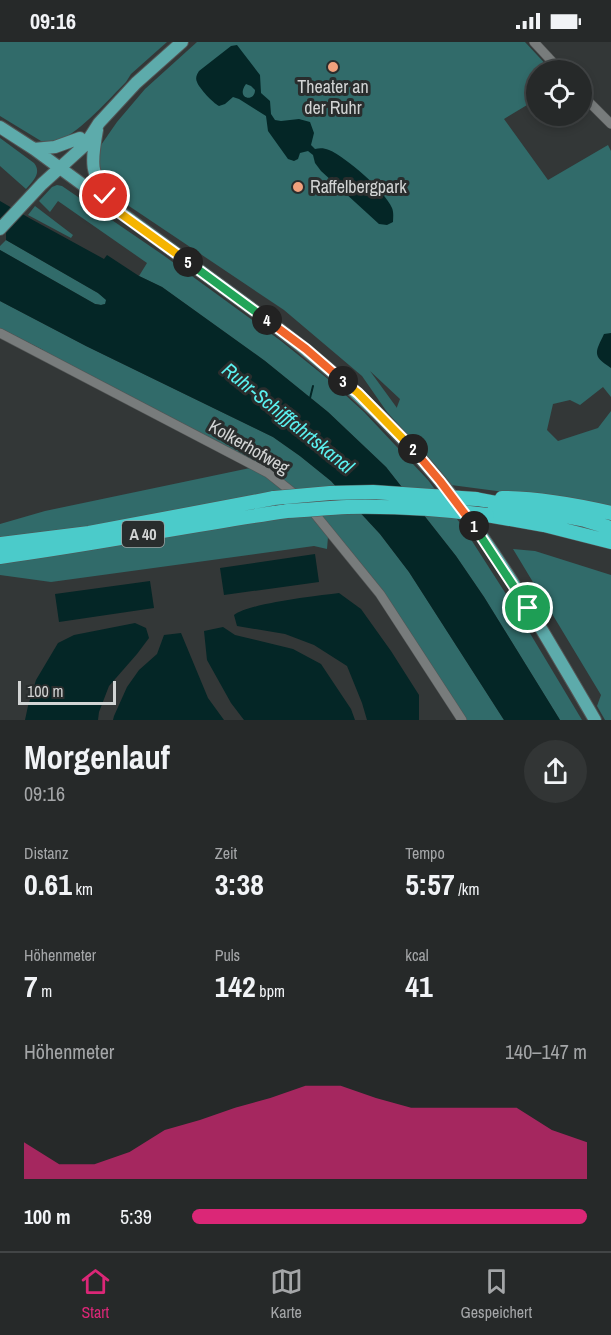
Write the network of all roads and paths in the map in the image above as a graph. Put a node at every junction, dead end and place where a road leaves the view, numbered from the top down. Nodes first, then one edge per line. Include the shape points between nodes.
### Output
1 (182, 42) edge
2 (534, 42) edge
3 (551, 60) edge
4 (592, 105) edge
5 (99, 123) junction
6 (611, 124) edge
7 (0, 127) edge
8 (80, 138) junction
9 (34, 150) junction
10 (59, 168) junction
11 (113, 208) junction
12 (0, 229) edge
13 (0, 333) edge
14 (476, 499) junction
15 (611, 513) edge
16 (611, 528) edge
17 (611, 542) edge
18 (0, 544) edge
19 (0, 556) edge
20 (462, 720) edge
21 (595, 720) edge

1 - 5 main road
2 - 3 street
4 - 6 street
5 - 8 main road
5 - 10 main road via 85,145
5 - 11 main road via 92,157 99,185
7 - 9 main road
8 - 9 main road
8 - 10 main road
9 - 10 main road
10 - 11 main road
10 - 12 main road
11 - 21 main road via 306,349 358,393 412,448 496,558
13 - 20 street, Kolkerhofweg via 268,473 306,503 380,594
14 - 15 highway via 521,498
14 - 16 highway, A 40
14 - 18 highway, A 40, bridge via 373,492 274,498 88,533
17 - 19 highway, A 40, bridge via 552,526 487,515 346,507 287,511

